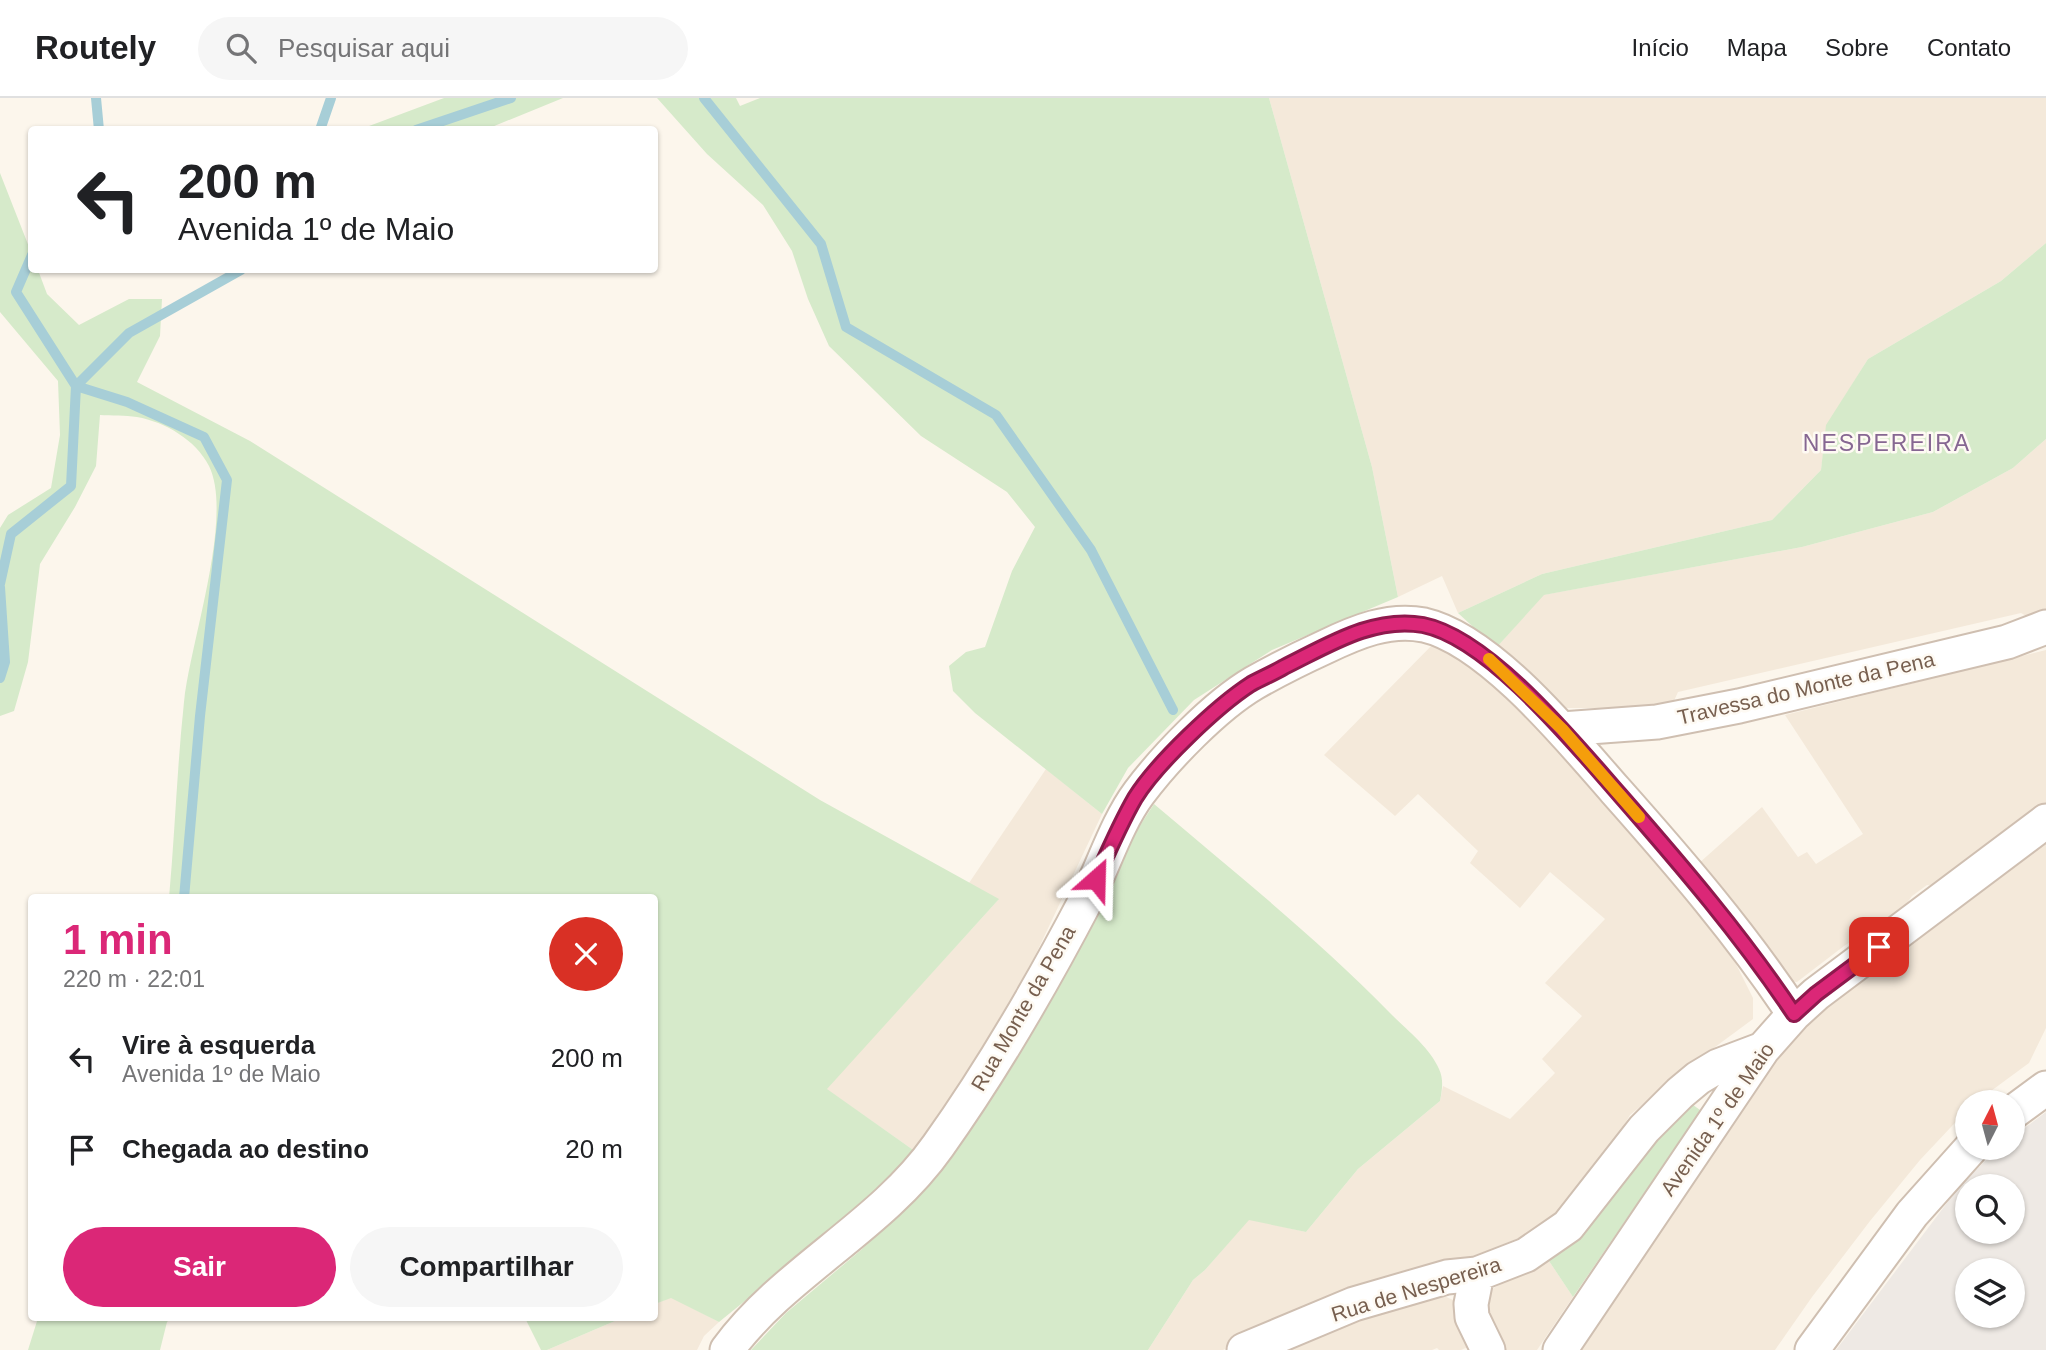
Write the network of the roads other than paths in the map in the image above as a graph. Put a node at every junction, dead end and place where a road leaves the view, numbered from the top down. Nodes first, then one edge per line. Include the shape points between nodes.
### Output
1 (2046, 626) edge
2 (1562, 729) junction
3 (2046, 821) edge
4 (1794, 1014) junction
5 (1763, 1049) junction
6 (2046, 1088) edge
7 (2025, 1103) edge
8 (1960, 1160) edge
9 (1477, 1274) junction
10 (727, 1350) edge
11 (1244, 1350) edge
12 (1489, 1350) edge
13 (1560, 1350) edge
14 (1812, 1350) edge

1 - 2 street, Travessa do Monte da Pena via 2007,642 1739,706 1657,722
2 - 4 street, Rua Monte da Pena via 1692,877
2 - 10 street, Rua Monte da Pena via 1492,662 1424,625 1386,624 1354,633 1251,685 1205,722 1136,796 1049,966 938,1147 888,1203 771,1301
3 - 4 street, Avenida 1º de Maio
4 - 5 street, Avenida 1º de Maio
5 - 9 street, Rua de Nespereira via 1718,1066 1680,1093 1644,1129 1568,1226 1526,1255
5 - 13 street, Avenida 1º de Maio
6 - 7 street
8 - 14 street via 1912,1214
9 - 11 street, Rua de Nespereira via 1447,1277 1354,1304
9 - 12 street via 1472,1317

